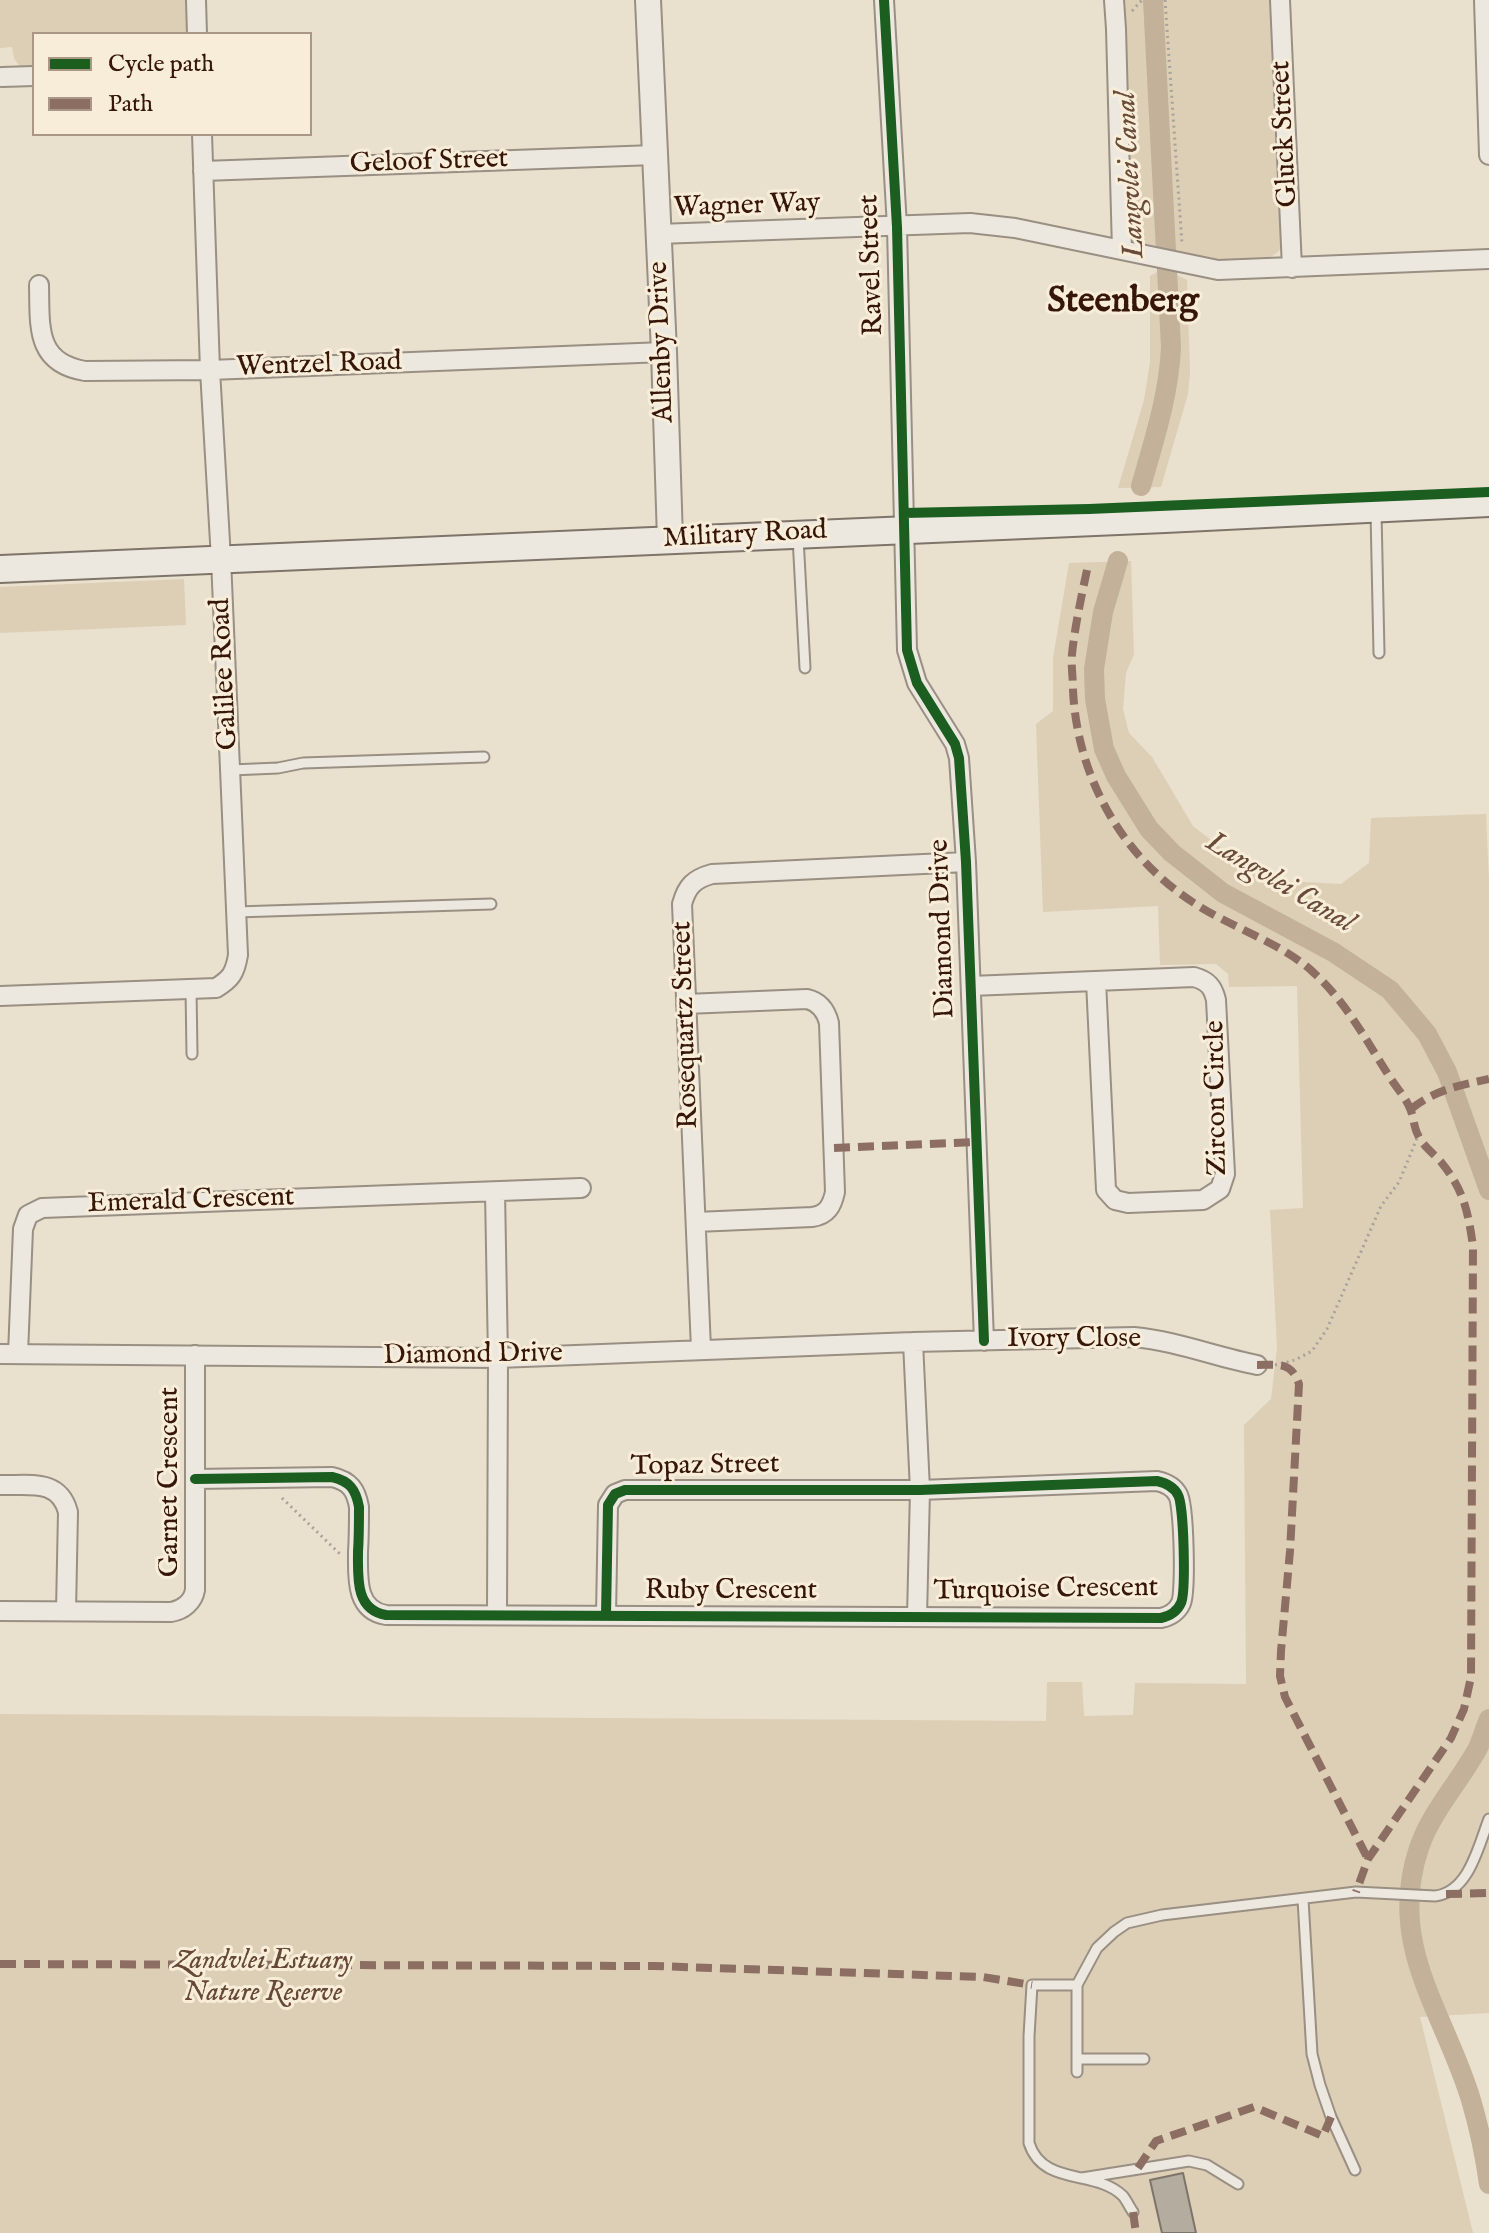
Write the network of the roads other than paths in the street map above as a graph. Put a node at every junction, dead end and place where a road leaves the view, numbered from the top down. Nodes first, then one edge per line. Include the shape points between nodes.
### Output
1 (196, 0) edge
2 (648, 0) edge
3 (884, 0) edge
4 (1114, 0) edge
5 (1280, 0) edge
6 (1484, 0) edge
7 (197, 32) edge
8 (1487, 32) edge
9 (32, 76) edge
10 (2, 77) dead end
11 (202, 136) edge
12 (655, 155) junction
13 (1489, 155) edge
14 (203, 171) junction
15 (897, 227) junction
16 (658, 234) junction
17 (1122, 250) junction
18 (1489, 259) edge
19 (1292, 268) junction
20 (39, 285) dead end
21 (664, 352) junction
22 (210, 370) junction
23 (1489, 503) edge
24 (1376, 509) junction
25 (904, 529) junction
26 (798, 534) junction
27 (670, 539) junction
28 (221, 559) junction
29 (0, 569) edge
30 (1379, 653) dead end
31 (805, 668) dead end
32 (484, 757) dead end
33 (231, 770) junction
34 (966, 862) junction
35 (491, 904) dead end
36 (236, 912) junction
37 (1096, 981) junction
38 (971, 986) junction
39 (191, 989) junction
40 (0, 996) edge
41 (686, 1004) junction
42 (192, 1054) dead end
43 (581, 1188) dead end
44 (495, 1192) junction
45 (696, 1222) junction
46 (984, 1341) junction
47 (913, 1342) junction
48 (701, 1349) junction
49 (9, 1354) edge
50 (195, 1355) junction
51 (498, 1358) junction
52 (1266, 1365) road end
53 (195, 1479) junction
54 (0, 1485) edge
55 (920, 1490) junction
56 (0, 1611) edge
57 (66, 1611) junction
58 (497, 1614) junction
59 (606, 1615) junction
60 (917, 1617) junction
61 (1489, 1819) edge
62 (1303, 1899) junction
63 (1077, 1985) junction
64 (1077, 2059) junction
65 (1144, 2059) dead end
66 (1077, 2072) dead end
67 (1355, 2170) dead end
68 (1078, 2178) junction
69 (1238, 2184) dead end
70 (1133, 2212) dead end

1 - 7 street
2 - 12 street, Allenby Drive
3 - 15 street, Ravel Street
4 - 17 street
5 - 19 street, Gluck Street
6 - 8 street
8 - 13 street
9 - 10 street
11 - 14 street, Galilee Road
12 - 14 street, Geloof Street
12 - 16 street, Allenby Drive
14 - 22 street, Galilee Road
15 - 16 street, Wagner Way
15 - 17 street, Wagner Way via 991,224
15 - 25 street, Ravel Street
16 - 21 street, Allenby Drive
17 - 19 street, Wagner Way via 1218,270
18 - 19 street, Wagner Way
20 - 22 street, Wentzel Road via 42,340 58,362 71,369
21 - 22 street, Wentzel Road
21 - 27 street, Allenby Drive
22 - 28 street, Galilee Road
23 - 24 main road, Military Road
24 - 25 main road, Military Road
24 - 30 lane
25 - 26 main road, Military Road
25 - 34 street, Diamond Drive via 907,650 917,683 959,758
26 - 27 main road, Military Road
26 - 31 lane
27 - 28 main road, Military Road
28 - 29 main road, Military Road
28 - 33 street, Galilee Road
32 - 33 lane
33 - 36 street, Galilee Road
34 - 38 street, Diamond Drive
34 - 41 street, Rosequartz Street via 700,878 690,884 682,904
35 - 36 lane
36 - 39 street, Galilee Road via 236,970 216,988
37 - 37 street, Zircon Circle via 1194,977 1213,988 1225,1174 1220,1189 1209,1197 1128,1203 1115,1200 1106,1190
37 - 38 street, Zircon Circle
38 - 46 street, Diamond Drive
39 - 40 street, Galilee Road
39 - 42 lane
41 - 45 street, Rosequartz Street
41 - 45 street via 807,999 825,1011 829,1023 835,1192 829,1208 812,1217
43 - 44 street, Emerald Crescent
44 - 49 street, Emerald Crescent via 42,1208 28,1215 23,1229
44 - 51 street
45 - 48 street, Rosequartz Street
46 - 47 street, Diamond Drive
46 - 52 street, Ivory Close via 1134,1337
47 - 48 street, Diamond Drive
47 - 55 street
48 - 51 street, Diamond Drive
49 - 50 street, Diamond Drive
50 - 51 street, Diamond Drive
50 - 53 street, Garnet Crescent
51 - 58 street
53 - 57 street, Garnet Crescent via 192,1600 171,1612
53 - 58 street, Ruby Crescent via 347,1482 359,1507 358,1584 364,1601 379,1614
54 - 57 street via 51,1488 65,1501
55 - 59 street, Topaz Street via 620,1491 608,1505
55 - 60 street
55 - 60 street, Turquoise Crescent via 1162,1482 1177,1493 1182,1507 1184,1593 1173,1613 1161,1618
56 - 57 street, Garnet Crescent
58 - 59 street, Ruby Crescent
59 - 60 street, Ruby Crescent
61 - 62 lane via 1463,1880 1446,1894 1356,1892
62 - 63 lane via 1127,1923 1097,1948
62 - 67 lane via 1312,2054 1331,2117
63 - 64 lane
63 - 68 lane via 1032,1985 1028,2134 1039,2162
64 - 65 lane
64 - 66 lane
68 - 69 lane via 1189,2161 1207,2165
68 - 70 lane via 1123,2196

